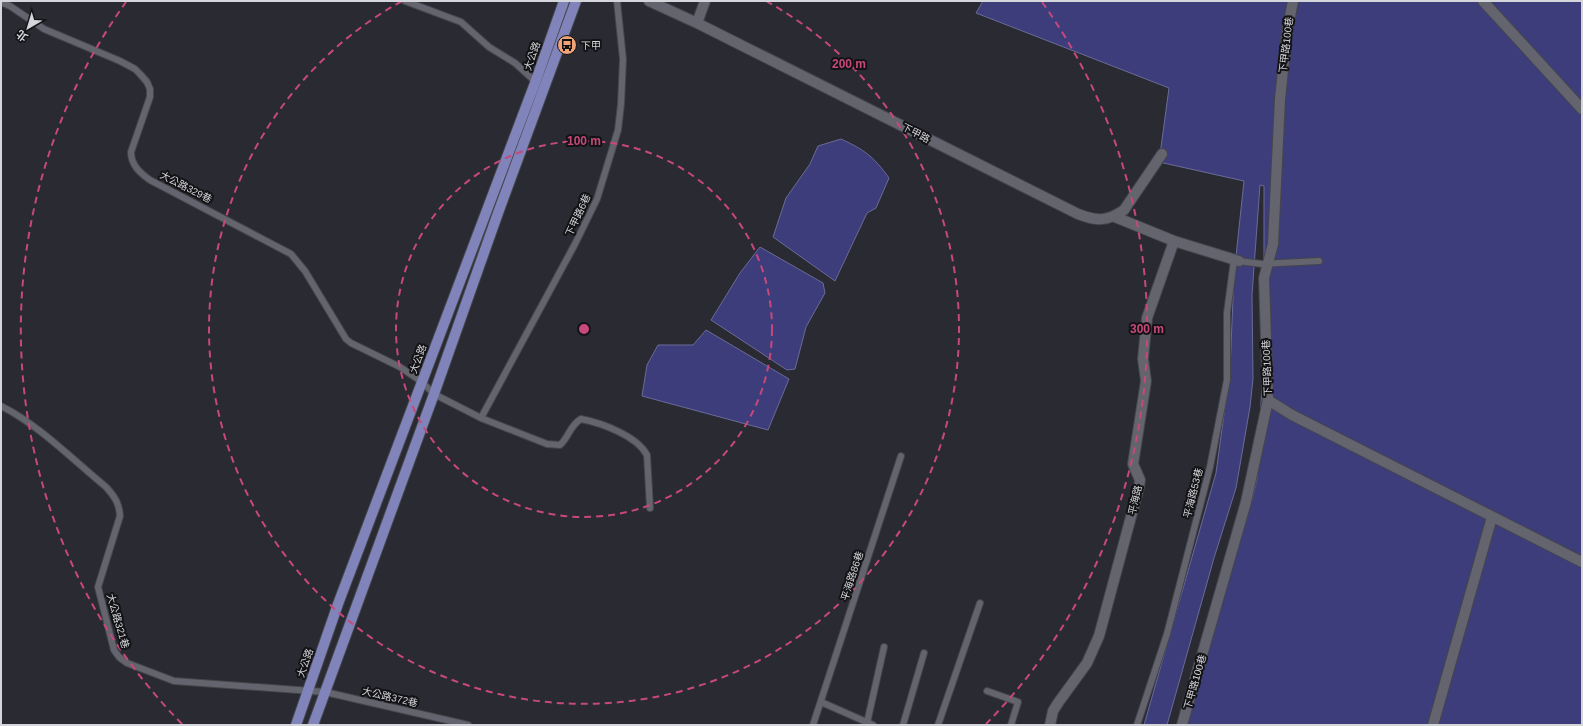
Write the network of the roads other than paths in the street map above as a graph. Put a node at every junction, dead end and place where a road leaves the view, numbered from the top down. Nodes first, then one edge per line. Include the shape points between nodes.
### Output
1 (405, 1) edge
2 (564, 1) edge
3 (576, 1) edge
4 (617, 1) edge
5 (649, 1) edge
6 (706, 1) edge
7 (1292, 1) edge
8 (1483, 1) edge
9 (1, 2) edge
10 (697, 23) junction
11 (535, 83) junction
12 (546, 87) junction
13 (1582, 109) edge
14 (1162, 154) dead end
15 (1115, 217) junction
16 (1174, 240) junction
17 (1237, 260) junction
18 (1318, 261) dead end
19 (1265, 264) junction
20 (422, 382) junction
21 (434, 394) junction
22 (1268, 400) junction
23 (1, 406) edge
24 (481, 418) junction
25 (901, 456) dead end
26 (650, 508) dead end
27 (1492, 517) junction
28 (1582, 562) edge
29 (980, 603) dead end
30 (884, 647) dead end
31 (924, 653) dead end
32 (308, 690) junction
33 (987, 691) dead end
34 (325, 692) junction
35 (821, 702) junction
36 (870, 724) edge
37 (296, 725) edge
38 (313, 725) edge
39 (468, 725) edge
40 (813, 725) edge
41 (903, 725) edge
42 (938, 725) edge
43 (1011, 725) edge
44 (1050, 725) edge
45 (1137, 725) edge
46 (1182, 725) edge
47 (1433, 725) edge

1 - 11 lane via 461,22 489,47 515,63
2 - 11 main road, 大公路
3 - 12 main road
4 - 24 lane, 下甲路6巷 via 624,59 619,123 597,199 572,251
5 - 10 street, 下甲路
6 - 10 street
7 - 19 street, 下甲路100巷 via 1280,99 1273,244
8 - 13 street
9 - 20 lane, 大公路329巷 via 44,29 120,62 140,74 150,90 150,98 130,152 131,159 142,174 291,254 306,271 346,339 400,367
10 - 15 street, 下甲路 via 1078,214 1091,219 1104,220
11 - 12 lane
11 - 20 main road, 大公路
12 - 21 main road
14 - 15 street via 1124,210
15 - 16 street
16 - 17 street
16 - 44 street, 平海路 via 1147,318 1143,359 1146,386 1133,464 1140,480 1139,487 1100,636 1087,663 1058,703
17 - 19 lane
17 - 45 lane, 平海路53巷 via 1227,313 1227,380 1210,467 1167,634
18 - 19 lane
19 - 22 street, 下甲路100巷
20 - 21 lane, 大公路329巷
20 - 32 main road, 大公路
21 - 24 lane, 大公路329巷
21 - 34 main road
22 - 27 street via 1292,415
22 - 46 street, 下甲路100巷 via 1246,502
23 - 32 lane, 大公路321巷 via 34,427 115,497 120,516 98,587 114,650 119,657 137,668 174,681
24 - 26 lane, 大公路329巷 via 555,446 565,441 573,426 581,420 624,434 635,440 647,455
25 - 35 lane, 平海路86巷
27 - 28 street
27 - 47 street
29 - 42 lane
30 - 36 lane
31 - 41 lane
32 - 34 lane, 大公路372巷
32 - 37 main road, 大公路
33 - 43 lane via 1018,702
34 - 38 main road
34 - 39 lane, 大公路372巷
35 - 36 lane
35 - 40 lane, 平海路86巷

